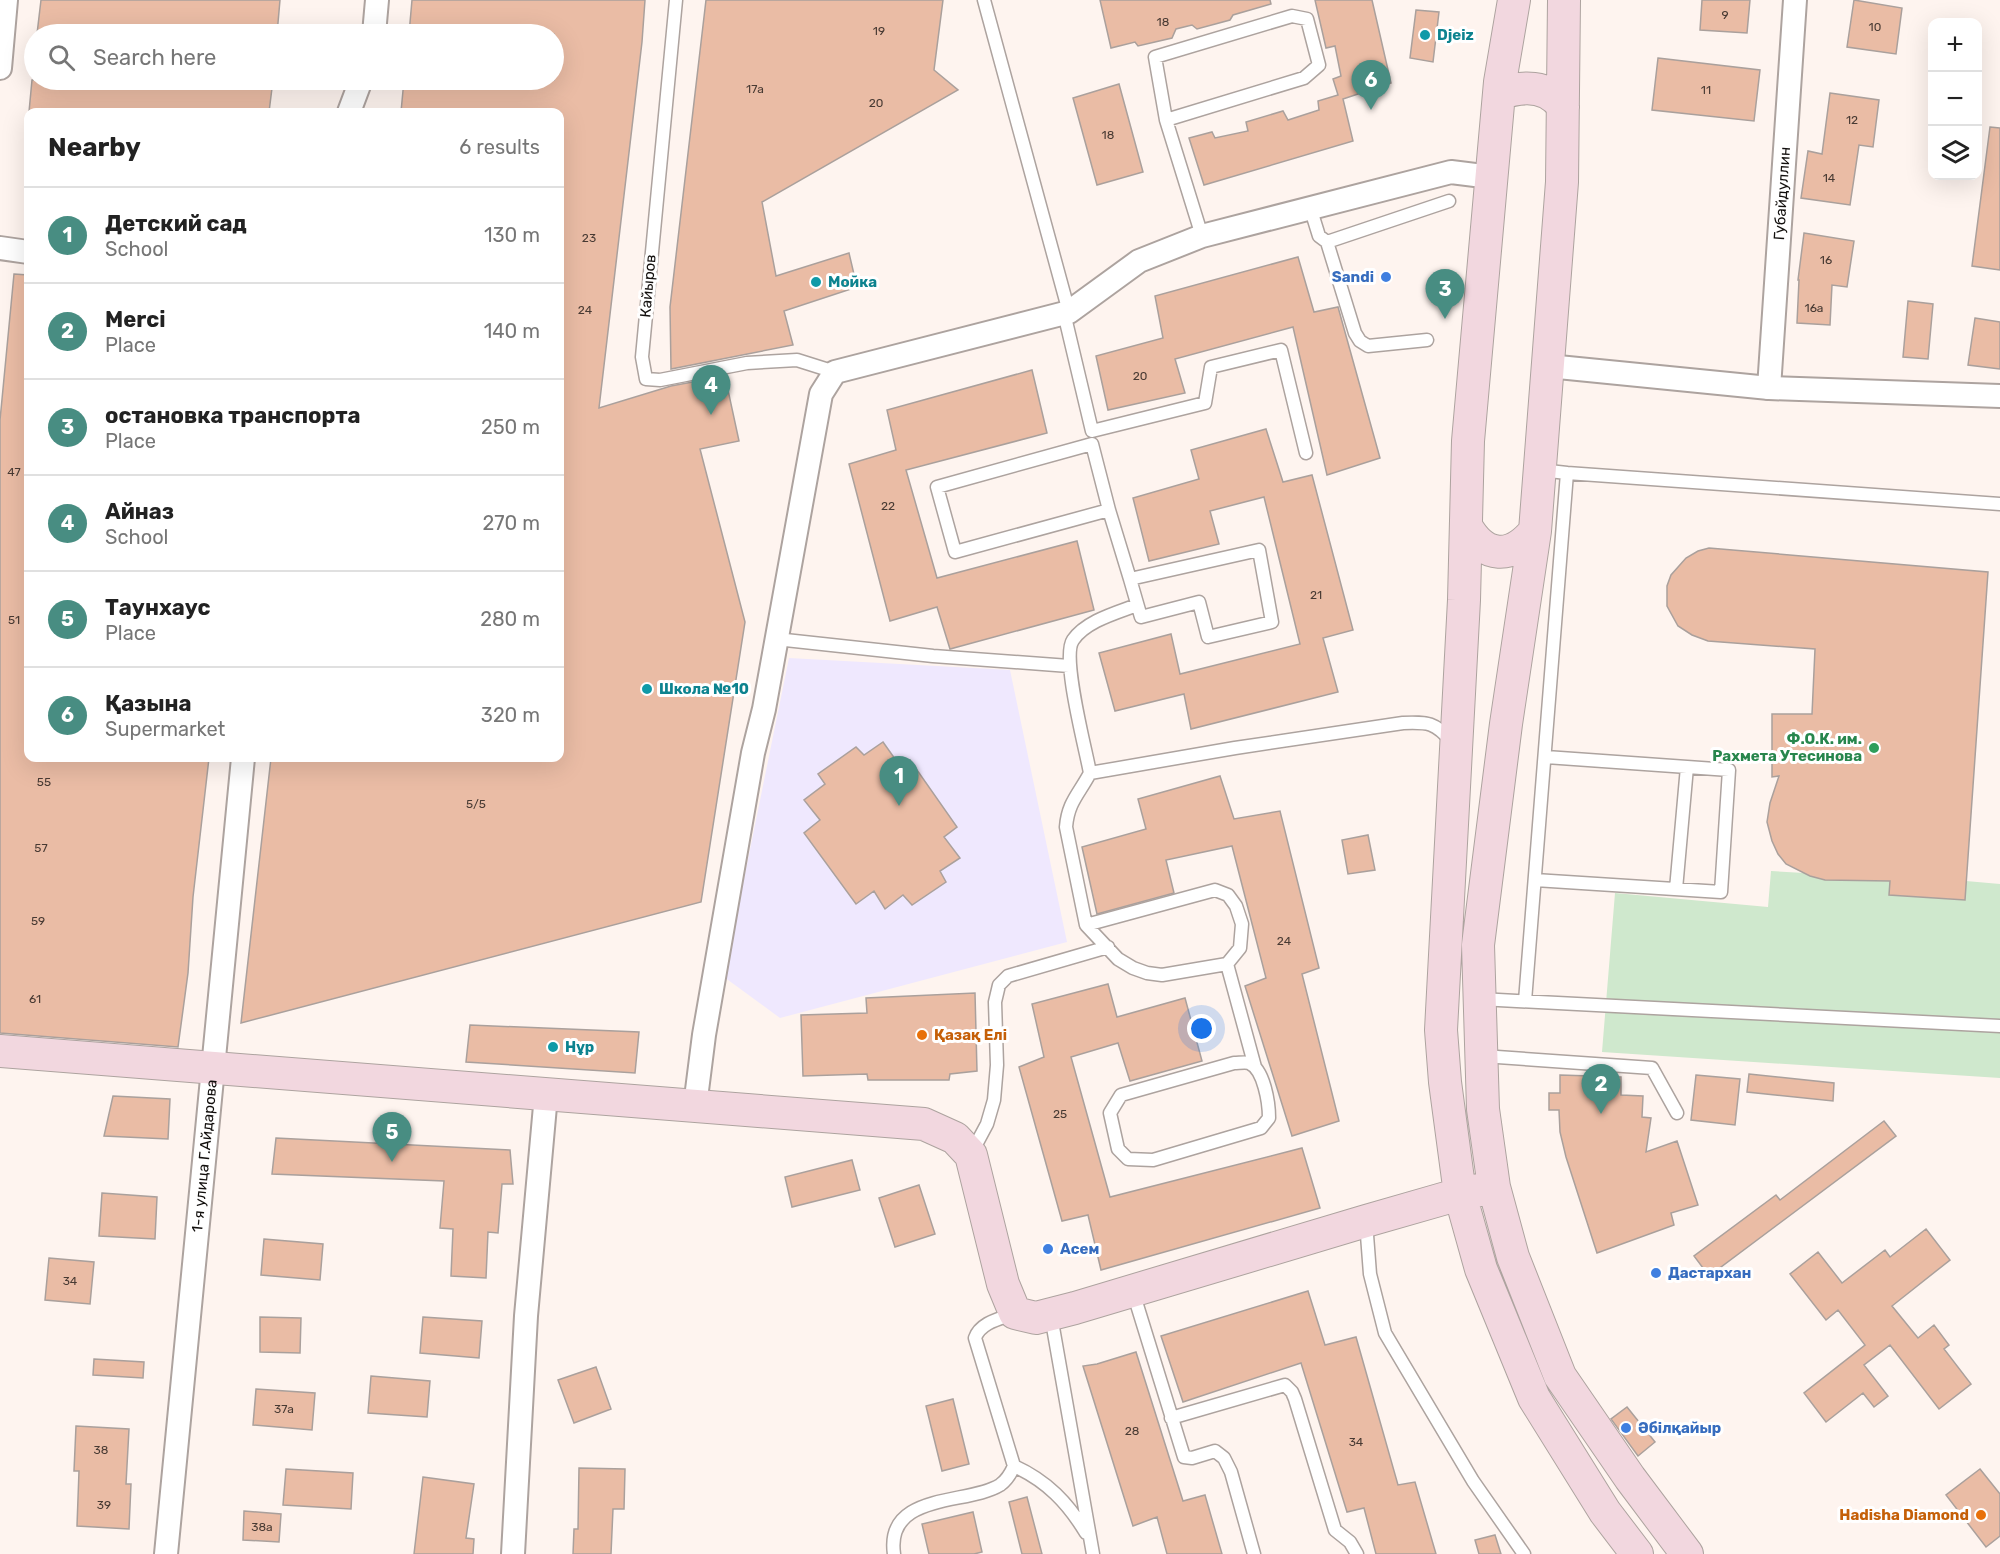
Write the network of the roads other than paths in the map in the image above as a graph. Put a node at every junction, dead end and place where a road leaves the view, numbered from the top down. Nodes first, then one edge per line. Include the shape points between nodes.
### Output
1 (6, 0) edge
2 (376, 0) edge
3 (676, 0) edge
4 (984, 0) edge
5 (1514, 0) edge
6 (1564, 0) edge
7 (1795, 0) edge
8 (375, 24) edge
9 (0, 68) edge
10 (358, 90) edge
11 (1499, 94) junction
12 (1563, 106) junction
13 (351, 108) edge
14 (1166, 120) junction
15 (1491, 177) junction
16 (1449, 201) dead end
17 (1310, 207) junction
18 (1202, 236) junction
19 (1327, 242) junction
20 (0, 249) edge
21 (24, 252) edge
22 (1066, 313) junction
23 (1428, 340) dead end
24 (1548, 366) junction
25 (836, 372) junction
26 (1769, 388) junction
27 (2000, 396) edge
28 (1092, 437) junction
29 (1306, 453) dead end
30 (1553, 472) junction
31 (2000, 504) edge
32 (1109, 510) junction
33 (1466, 526) junction
34 (1535, 531) junction
35 (1130, 579) junction
36 (1137, 605) junction
37 (776, 639) junction
38 (1069, 666) junction
39 (1456, 747) junction
40 (1546, 757) junction
41 (243, 762) edge
42 (1687, 767) junction
43 (1090, 773) junction
44 (1535, 880) junction
45 (1676, 889) junction
46 (1086, 925) junction
47 (1108, 947) junction
48 (1227, 963) junction
49 (1480, 999) junction
50 (1526, 1001) junction
51 (2000, 1026) edge
52 (0, 1051) edge
53 (1481, 1056) junction
54 (1255, 1067) junction
55 (213, 1068) junction
56 (546, 1095) junction
57 (695, 1106) junction
58 (1677, 1113) dead end
59 (971, 1155) junction
60 (1494, 1187) junction
61 (1460, 1194) junction
62 (1366, 1221) junction
63 (1133, 1292) junction
64 (1015, 1313) junction
65 (1051, 1314) junction
66 (1171, 1418) junction
67 (1014, 1466) junction
68 (1090, 1539) junction
69 (166, 1554) edge
70 (513, 1554) edge
71 (894, 1554) edge
72 (1093, 1554) edge
73 (1254, 1554) edge
74 (1357, 1554) edge
75 (1524, 1554) edge
76 (1637, 1554) edge
77 (1687, 1554) edge

1 - 9 street
2 - 8 street
3 - 25 lane, Кайыров via 642,357 646,379 660,380 747,363 797,360
4 - 22 lane
5 - 11 street
6 - 12 street
7 - 26 street, Губайдуллин
10 - 13 street
11 - 12 street via 1534,88 1553,96
11 - 15 street
12 - 24 street via 1562,182
14 - 14 lane via 1155,57 1292,16 1307,19 1319,65 1304,78
14 - 18 lane
15 - 17 street via 1451,172
15 - 33 street via 1468,441
16 - 19 lane
17 - 18 street
17 - 19 lane via 1319,236
18 - 22 street via 1138,261
19 - 23 lane via 1360,341 1368,346
20 - 21 street
22 - 25 street
22 - 28 lane
24 - 26 street
24 - 30 street
25 - 37 street via 821,394
26 - 27 street
28 - 29 lane via 1205,403 1211,367 1281,350
28 - 32 lane
28 - 32 lane via 937,486 955,552
30 - 31 lane
30 - 34 street
30 - 40 lane
32 - 35 lane
33 - 34 street via 1486,548 1501,553 1519,547
33 - 39 street
34 - 49 street via 1480,934
35 - 36 lane
35 - 36 lane via 1258,550 1272,622 1208,637 1200,602 1141,617
36 - 38 lane via 1080,632 1071,643
37 - 38 lane
37 - 57 street via 704,1035
38 - 43 lane
39 - 43 lane via 1440,728 1426,722 1403,723
39 - 61 street via 1441,1030
40 - 42 lane
40 - 44 lane
41 - 55 street, 1-я улица Г.Айдарова
42 - 45 lane
42 - 45 lane via 1728,770 1720,892
43 - 46 lane via 1067,813 1066,828
44 - 45 lane
44 - 50 lane
46 - 47 lane
46 - 48 lane via 1215,890 1228,895 1242,924 1240,948
47 - 48 lane via 1126,963 1147,973 1162,975
47 - 59 lane via 1008,976 999,985 995,1002 994,1100
48 - 54 lane
49 - 50 lane
49 - 53 street
50 - 51 lane
52 - 55 street
53 - 58 lane via 1652,1068
53 - 60 street via 1483,1109
54 - 54 lane via 1234,1063 1121,1095 1110,1113 1118,1149 1128,1159 1153,1160 1261,1128 1269,1118 1269,1105
55 - 56 street
55 - 69 street, 1-я улица Г.Айдарова
56 - 57 street
56 - 70 street via 526,1316
57 - 59 street via 924,1124 955,1138
59 - 64 street via 1003,1284
60 - 61 street
60 - 77 street via 1513,1257 1560,1377
61 - 62 street
61 - 76 street via 1481,1269 1534,1398 1605,1512
62 - 63 street
62 - 75 lane via 1370,1274 1385,1333 1473,1481
63 - 65 street
63 - 66 lane
64 - 65 street via 1036,1318
64 - 67 lane via 983,1326 975,1338
65 - 68 lane
66 - 73 lane via 1184,1457 1215,1451 1224,1458
66 - 74 lane via 1285,1385 1295,1399 1335,1530
67 - 68 lane via 1044,1482 1062,1498
67 - 71 lane via 998,1486 936,1502 912,1513 898,1528
68 - 72 lane

